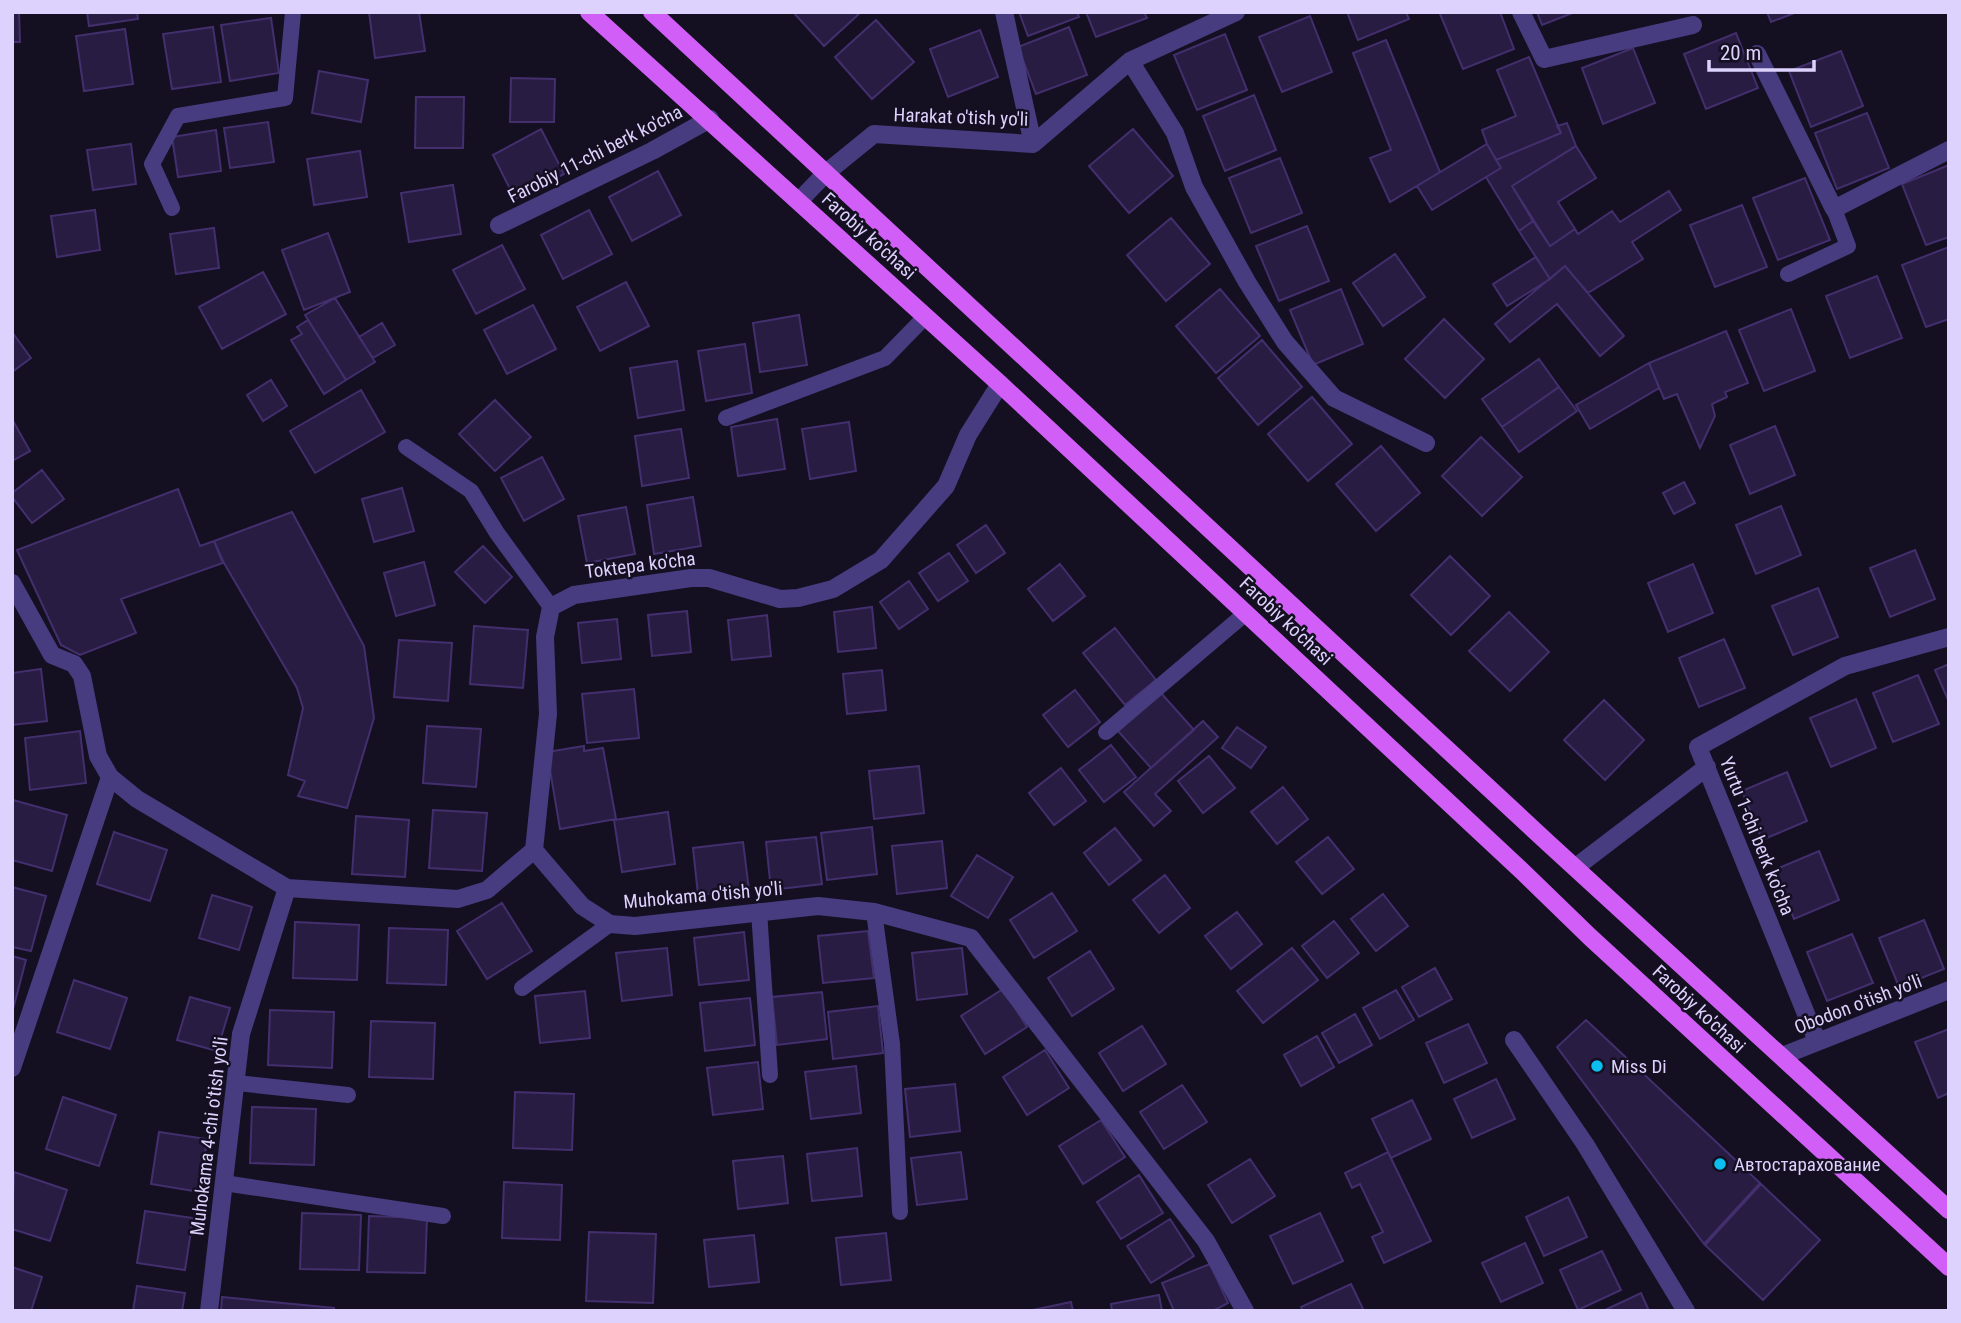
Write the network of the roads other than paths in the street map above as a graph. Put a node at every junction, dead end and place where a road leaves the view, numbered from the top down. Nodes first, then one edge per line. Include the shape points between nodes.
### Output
1 (293, 12) edge
2 (589, 12) edge
3 (652, 12) edge
4 (1004, 12) edge
5 (1236, 12) edge
6 (1521, 12) edge
7 (1693, 25) dead end
8 (1757, 54) dead end
9 (1130, 61) junction
10 (710, 119) junction
11 (1033, 144) junction
12 (1949, 150) edge
13 (825, 173) junction
14 (799, 201) junction
15 (172, 208) dead end
16 (1834, 209) junction
17 (499, 225) dead end
18 (1788, 274) dead end
19 (926, 316) junction
20 (1000, 384) junction
21 (726, 418) dead end
22 (1426, 443) dead end
23 (406, 447) dead end
24 (12, 583) edge
25 (551, 607) junction
26 (1247, 613) junction
27 (1949, 637) edge
28 (1106, 732) dead end
29 (1707, 767) junction
30 (110, 777) junction
31 (534, 850) junction
32 (1576, 867) junction
33 (287, 888) junction
34 (759, 911) junction
35 (874, 912) junction
36 (610, 924) junction
37 (522, 988) dead end
38 (1949, 990) edge
39 (1514, 1040) dead end
40 (1817, 1041) junction
41 (1782, 1056) junction
42 (12, 1068) edge
43 (770, 1075) dead end
44 (237, 1083) junction
45 (348, 1095) dead end
46 (224, 1183) junction
47 (1949, 1210) edge
48 (900, 1212) dead end
49 (443, 1216) dead end
50 (1949, 1267) edge
51 (209, 1311) edge
52 (1245, 1311) edge
53 (1686, 1311) edge

1 - 15 lane via 285,98 178,116 152,164
2 - 10 main road, Farobiy ko'chasi
3 - 13 main road, Farobiy ko'chasi
4 - 11 street
5 - 9 street, Harakat o'tish yo'li
6 - 7 street via 1544,59
8 - 16 street
9 - 11 street, Harakat o'tish yo'li
9 - 22 street via 1175,133 1194,187 1285,342 1334,398
10 - 14 main road, Farobiy ko'chasi
10 - 17 street, Farobiy 11-chi berk ko'cha
11 - 13 street, Harakat o'tish yo'li via 874,134
12 - 16 street
13 - 14 street, Harakat o'tish yo'li
13 - 32 main road, Farobiy ko'chasi
14 - 19 main road, Farobiy ko'chasi
16 - 18 lane via 1848,246
19 - 20 main road, Farobiy ko'chasi
19 - 21 lane via 885,358
20 - 25 street, Toktepa ko'cha via 968,435 946,486 881,560 833,589 780,599 709,578 691,578 575,595
20 - 26 main road, Farobiy ko'chasi
23 - 25 lane via 471,491
24 - 30 street via 52,655 74,664 82,676 98,756
25 - 31 street via 545,637 548,714
26 - 28 lane
26 - 50 main road, Farobiy ko'chasi
27 - 29 street, Yurtu 1-chi berk ko'cha via 1845,666 1698,747
29 - 32 street
29 - 40 street, Yurtu 1-chi berk ko'cha
30 - 33 street via 136,799
30 - 42 street
31 - 33 street via 487,890 458,899
31 - 36 street, Muhokama o'tish yo'li via 582,906
32 - 41 main road, Farobiy ko'chasi
33 - 44 street, Muhokama 4-chi o'tish yo'li via 241,1034
34 - 35 street, Muhokama o'tish yo'li via 818,906
34 - 36 street, Muhokama o'tish yo'li via 635,926
34 - 43 lane
35 - 48 lane via 891,1044
35 - 52 street, Muhokama o'tish yo'li via 971,938 1206,1241
36 - 37 lane
38 - 40 street, Obodon o'tish yo'li
39 - 53 street via 1585,1144
40 - 41 street, Obodon o'tish yo'li
41 - 47 main road, Farobiy ko'chasi
44 - 45 lane
44 - 46 street, Muhokama 4-chi o'tish yo'li
46 - 49 lane
46 - 51 street, Muhokama 4-chi o'tish yo'li

